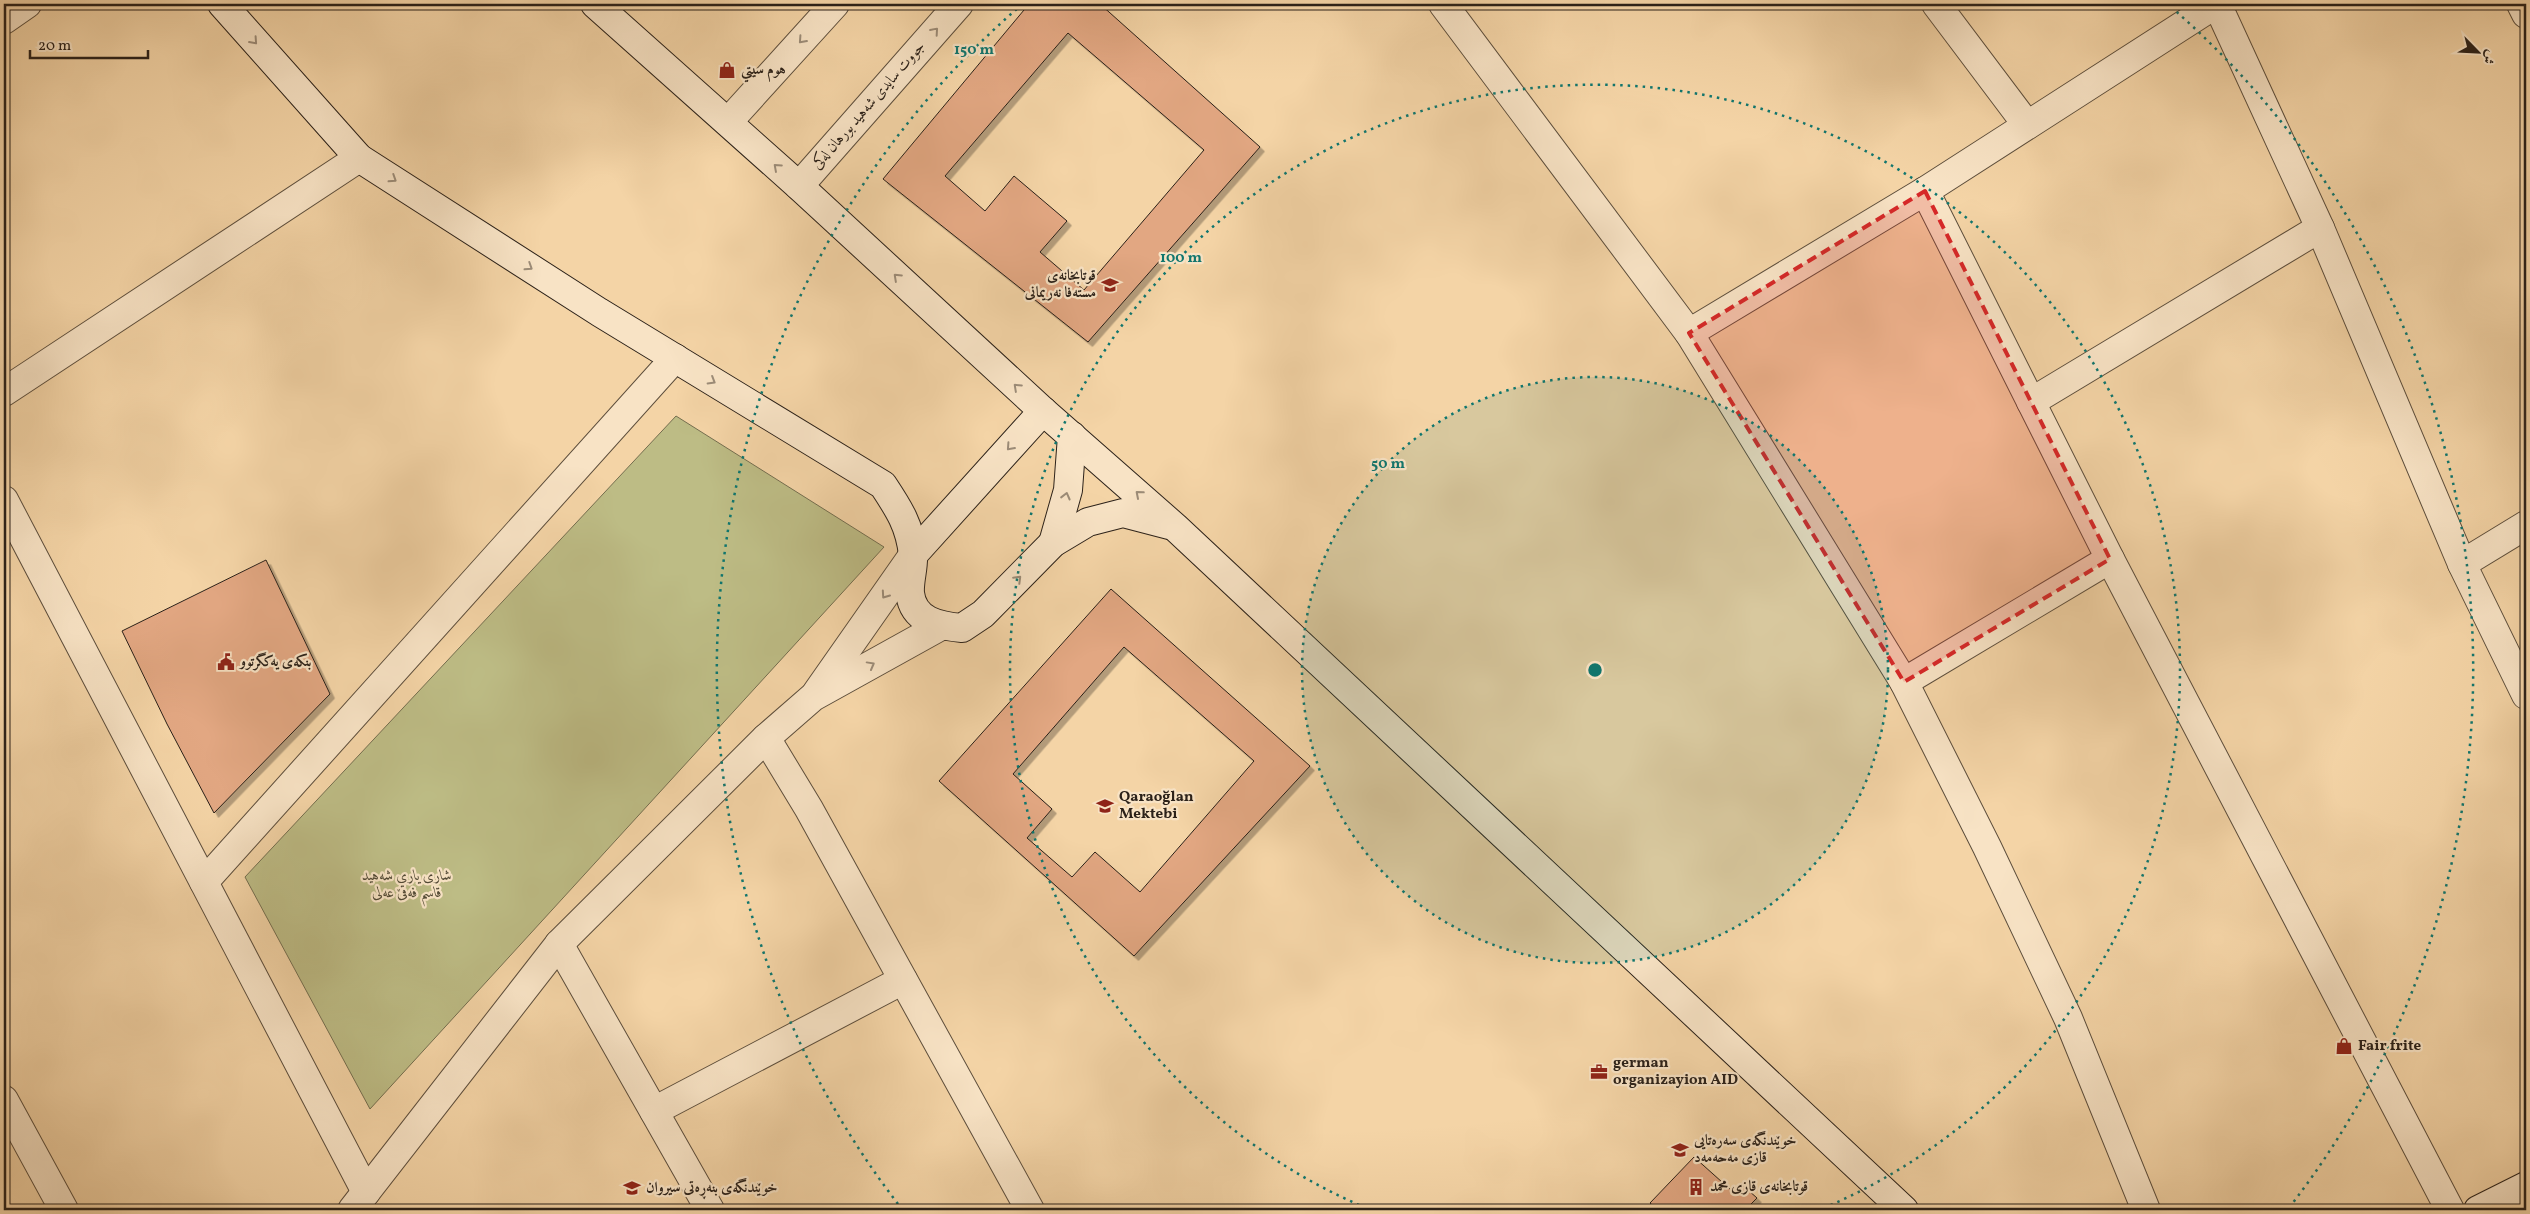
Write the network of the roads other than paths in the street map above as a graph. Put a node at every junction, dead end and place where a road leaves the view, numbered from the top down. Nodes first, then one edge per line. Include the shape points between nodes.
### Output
1 (27, 4) edge
2 (222, 4) edge
3 (595, 4) edge
4 (835, 4) edge
5 (958, 4) edge
6 (1443, 4) edge
7 (1936, 4) edge
8 (2216, 4) edge
9 (2521, 4) edge
10 (2526, 14) edge
11 (4, 20) edge
12 (728, 122) junction
13 (2027, 125) junction
14 (359, 158) junction
15 (799, 186) junction
16 (1925, 191) junction
17 (2320, 228) junction
18 (1689, 333) junction
19 (674, 358) junction
20 (4, 392) edge
21 (2031, 402) junction
22 (1043, 411) junction
23 (1072, 436) junction
24 (4, 500) edge
25 (2526, 525) edge
26 (1175, 526) junction
27 (1053, 543) junction
28 (913, 555) junction
29 (2110, 559) junction
30 (2462, 564) junction
31 (941, 626) junction
32 (1904, 682) junction
33 (2526, 695) edge
34 (813, 697) junction
35 (766, 738) junction
36 (204, 882) junction
37 (559, 944) junction
38 (903, 980) junction
39 (4, 1100) edge
40 (654, 1111) junction
41 (2526, 1186) edge
42 (359, 1201) edge
43 (64, 1210) edge
44 (710, 1210) edge
45 (1030, 1210) edge
46 (1904, 1210) edge
47 (2146, 1210) edge
48 (2450, 1210) edge
49 (2478, 1210) edge

1 - 11 street
2 -> 14 street
3 - 12 street
4 -> 12 street
15 -> 5 street, جووت سایدی شەهید بورهان لەکی
6 - 18 street
7 - 13 street
8 - 13 street
8 - 17 street
9 - 10 street
15 -> 12 street
13 - 16 street
14 -> 19 street
14 - 20 street
22 -> 15 street
16 - 18 street
16 - 21 street
17 - 21 street
17 - 30 street
18 - 32 street
19 -> 28 street via 883,485 906,519
19 - 36 street
21 - 29 street
22 - 23 street
22 -> 28 street
26 -> 23 street
27 -> 23 street via 1068,490
24 - 36 street
25 - 30 street
26 - 27 street via 1123,513 1088,522
26 - 46 street
31 -> 27 street via 962,628 983,614
28 - 31 street via 910,595 921,617
28 -> 34 street
29 - 32 street
29 - 48 street
30 - 33 street
34 -> 31 street
32 - 47 street via 2068,1018
34 - 35 street
35 - 37 street
35 - 38 street
36 - 42 street
37 - 40 street
37 - 42 street
38 - 40 street
38 - 45 street
39 - 43 street
40 - 44 street
41 - 49 street

